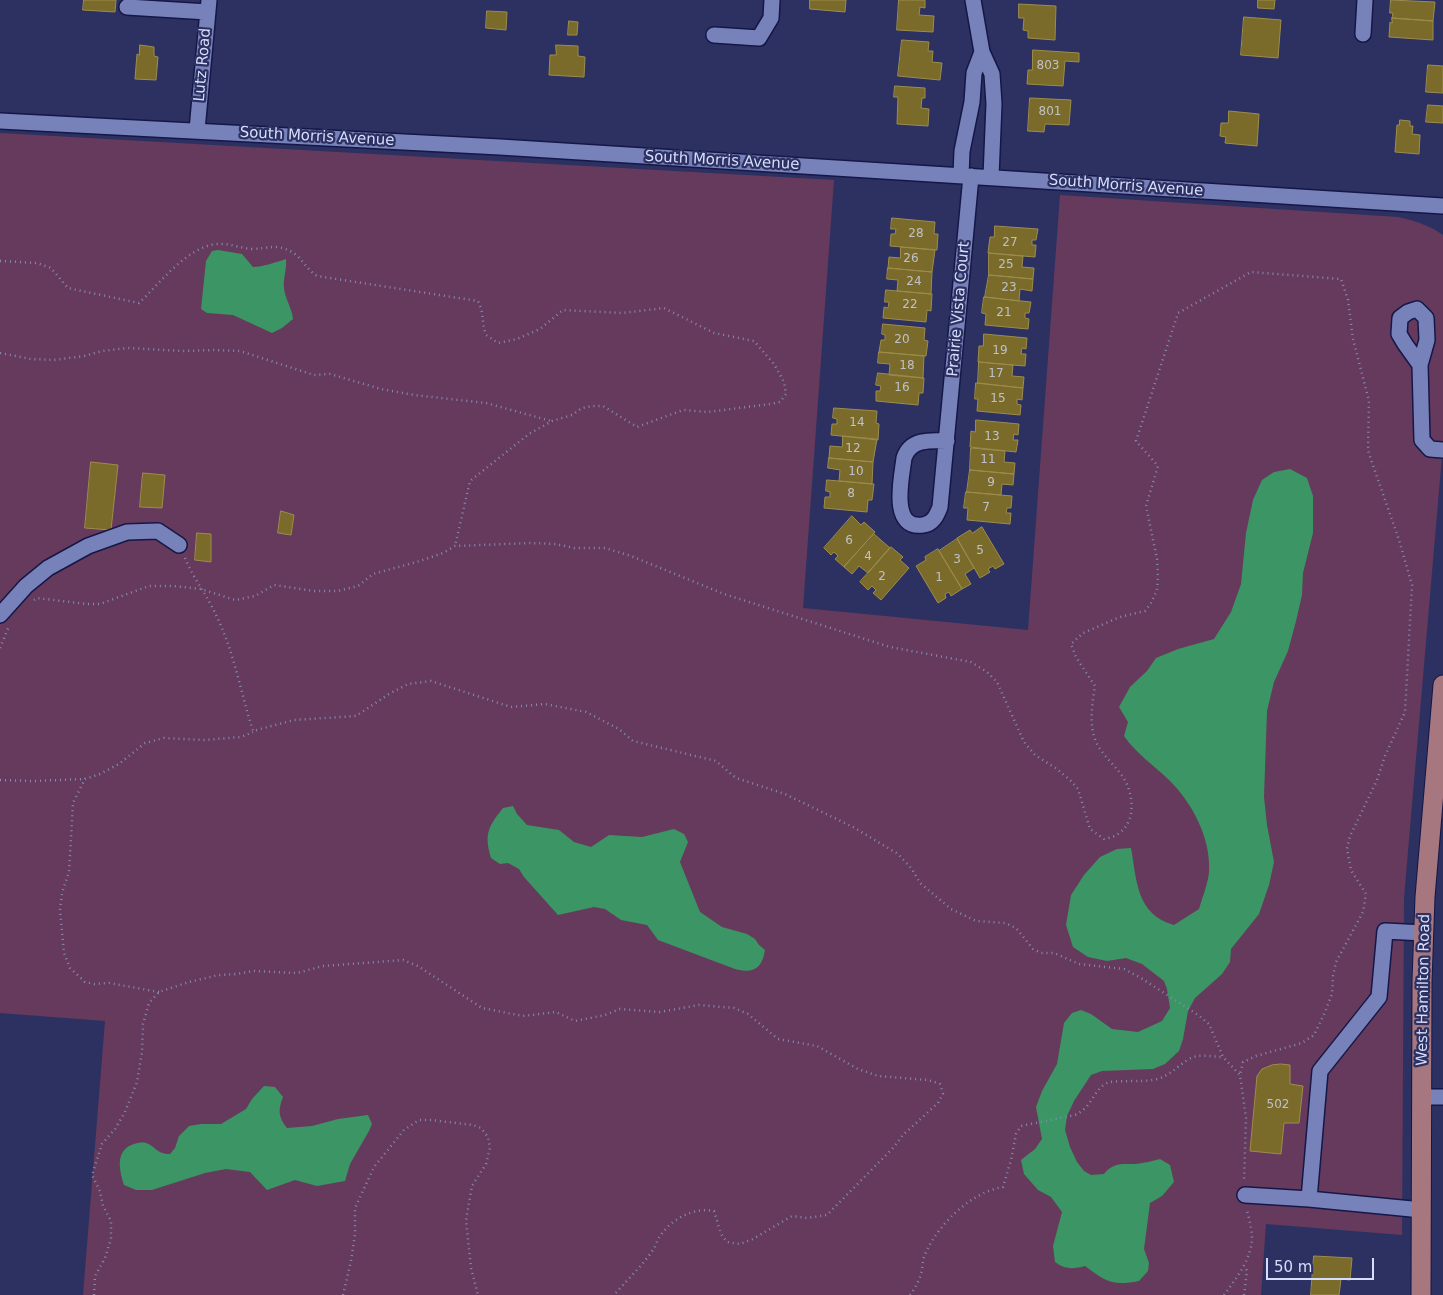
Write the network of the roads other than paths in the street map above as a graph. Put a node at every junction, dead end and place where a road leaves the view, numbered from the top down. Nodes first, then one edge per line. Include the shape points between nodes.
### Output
1 (772, 0) edge
2 (973, 0) edge
3 (1365, 0) edge
4 (208, 6) edge
5 (127, 7) dead end
6 (1363, 34) dead end
7 (714, 35) dead end
8 (982, 52) junction
9 (0, 121) edge
10 (196, 130) junction
11 (966, 176) junction
12 (991, 177) junction
13 (1443, 206) edge
14 (1420, 365) dead end
15 (947, 442) junction
16 (1443, 450) edge
17 (179, 545) road end
18 (6, 617) edge
19 (1443, 685) edge
20 (1424, 932) junction
21 (1423, 1097) junction
22 (1443, 1097) edge
23 (1245, 1195) road end
24 (1309, 1199) junction
25 (1422, 1210) junction
26 (1421, 1295) edge

1 - 7 street via 771,18 758,38
2 - 8 street
3 - 6 street
4 - 5 street
4 - 10 street, Lutz Road
8 - 11 street, Prairie Vista Court via 974,73 962,151
8 - 12 street via 992,74
9 - 10 street, South Morris Avenue
10 - 11 street, South Morris Avenue
11 - 12 street, South Morris Avenue
11 - 15 street, Prairie Vista Court
12 - 13 street, South Morris Avenue
14 - 16 street via 1422,440 1430,449
15 - 15 street, Prairie Vista Court via 937,516 923,525 913,524 905,520 900,505 906,451 922,442
17 - 18 street via 158,531 127,532 88,546 48,568 26,586
19 - 20 main road, West Hamilton Road
20 - 21 main road, West Hamilton Road
20 - 24 street via 1385,931 1379,997 1320,1071
21 - 22 street
21 - 25 main road, West Hamilton Road
23 - 24 street
24 - 25 street
25 - 26 main road, West Hamilton Road

